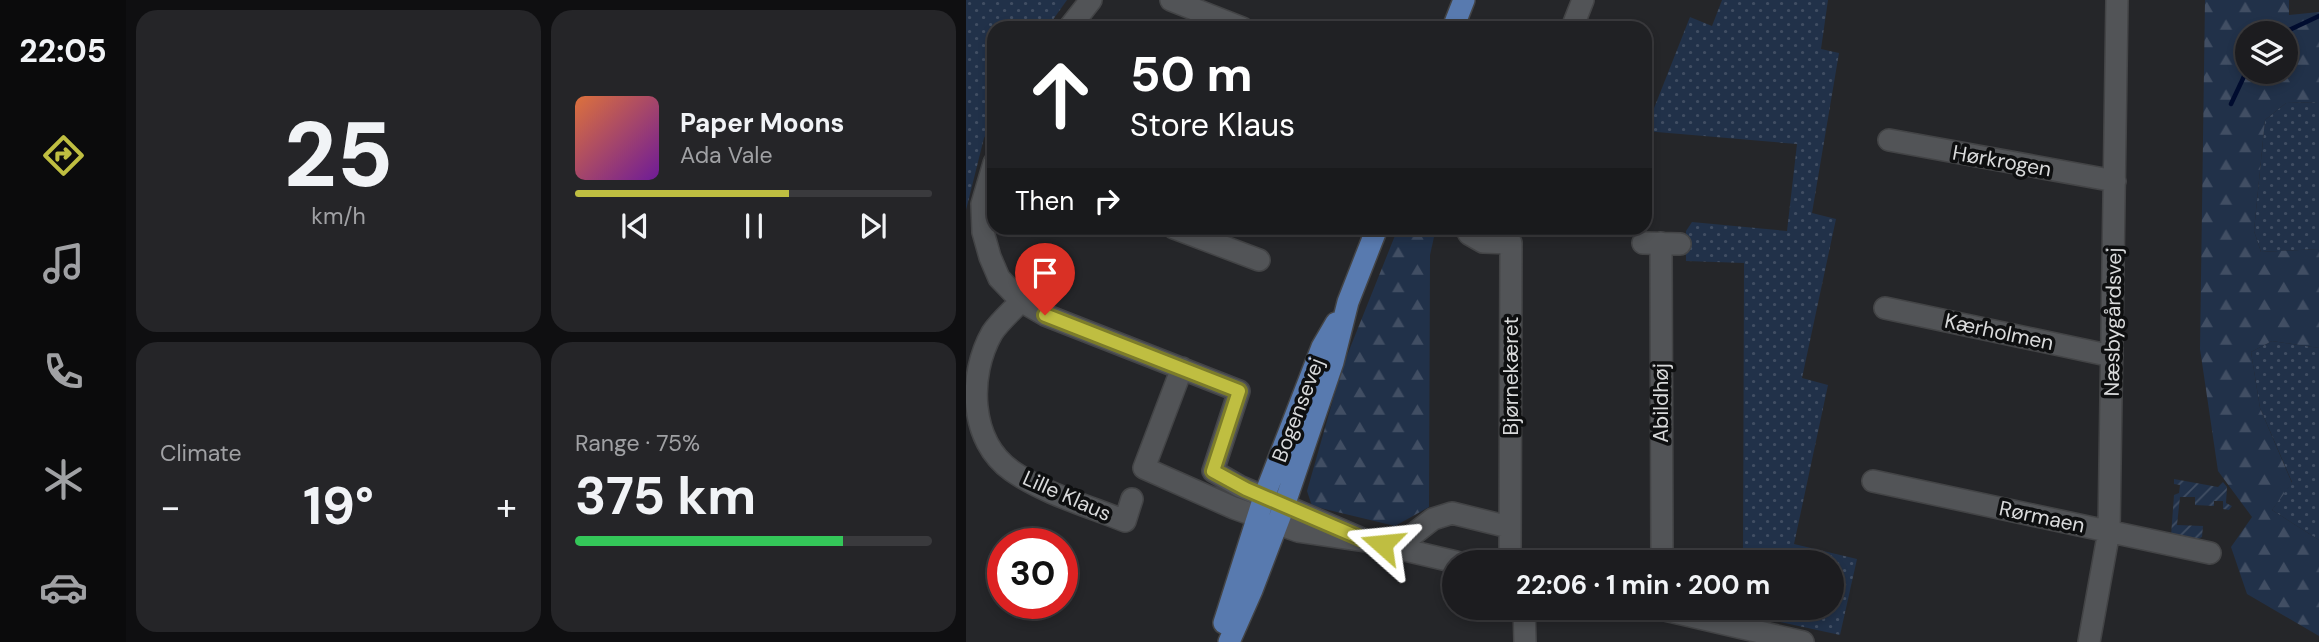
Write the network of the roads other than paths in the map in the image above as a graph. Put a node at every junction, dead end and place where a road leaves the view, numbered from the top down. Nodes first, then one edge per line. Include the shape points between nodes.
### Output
1 (1091, 0) edge
2 (1171, 0) edge
3 (1464, 0) edge
4 (1583, 0) edge
5 (2111, 0) edge
6 (2118, 0) edge
7 (1074, 21) edge
8 (1224, 21) edge
9 (1456, 21) edge
10 (1575, 21) edge
11 (1889, 140) dead end
12 (2115, 181) junction
13 (987, 187) edge
14 (1193, 235) edge
15 (1374, 235) edge
16 (1471, 235) edge
17 (1662, 243) dead end
18 (1259, 260) dead end
19 (1021, 301) junction
20 (1885, 308) dead end
21 (2112, 356) junction
22 (1182, 368) junction
23 (1873, 481) dead end
24 (1132, 499) dead end
25 (1271, 511) junction
26 (1509, 527) junction
27 (2109, 531) junction
28 (1397, 547) junction
29 (1510, 550) edge
30 (1661, 550) edge
31 (2210, 553) dead end
32 (1442, 558) edge
33 (1524, 620) edge
34 (1691, 620) edge
35 (1729, 634) edge
36 (1218, 642) edge
37 (1228, 642) edge
38 (1525, 642) edge
39 (1803, 642) edge
40 (2089, 642) edge

1 - 7 street
2 - 8 street
3 - 9 main road
4 - 10 street
5 - 6 street
6 - 12 street, Næsbygårdsvej
11 - 12 street, Hørkrogen
12 - 21 street, Næsbygårdsvej
13 - 19 street via 983,232 999,278
14 - 18 street
15 - 25 main road, Bogensevej via 1348,302 1322,347
16 - 26 street, Bjørnekæret via 1483,242 1511,243
17 - 30 street, Abildhøj
19 - 22 street via 1045,315
19 - 24 street, Lille Klaus via 993,332 976,383 976,405 992,448 1009,469 1032,484 1125,521
20 - 21 street, Kærholmen
21 - 27 street, Næsbygårdsvej
22 - 25 street via 1239,391 1213,471
22 - 25 street via 1144,468
23 - 27 street, Rørmaen
25 - 28 street via 1298,531
25 - 36 main road, Bogensevej
25 - 37 main road, Bogensevej
26 - 28 street via 1452,513 1433,519
26 - 29 street, Bjørnekæret
27 - 31 street, Rørmaen
27 - 40 street, Næsbygårdsvej
28 - 32 street
33 - 38 street
34 - 35 street
35 - 39 street

